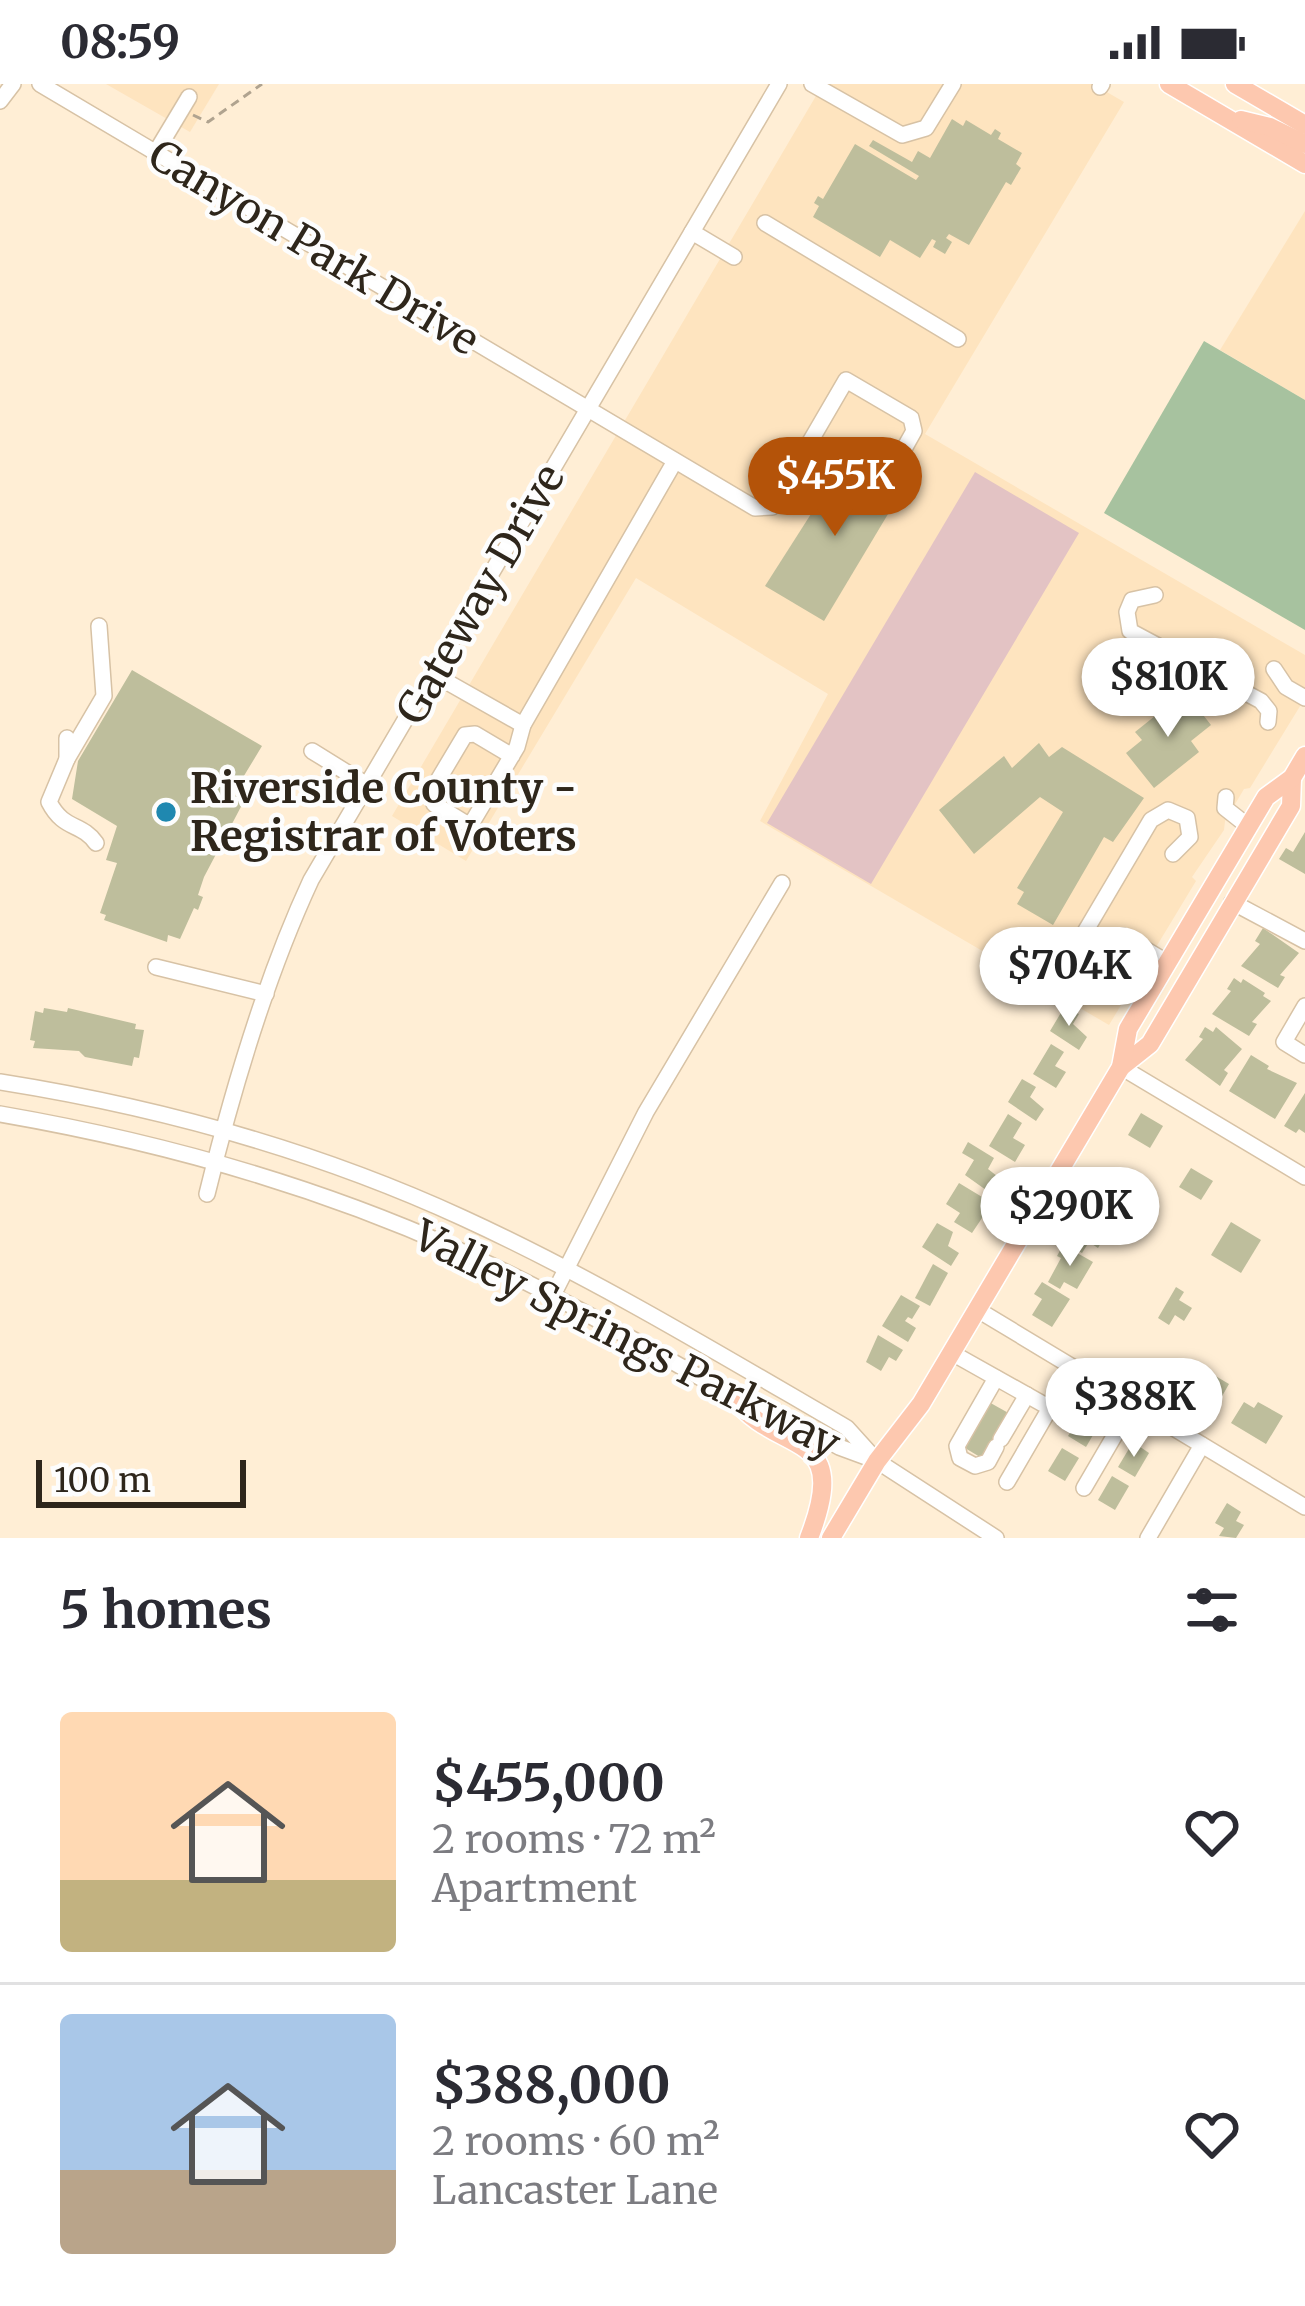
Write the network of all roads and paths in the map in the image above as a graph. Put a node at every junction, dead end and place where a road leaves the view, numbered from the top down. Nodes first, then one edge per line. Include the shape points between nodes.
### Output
1 (13, 84) edge
2 (40, 84) edge
3 (262, 84) edge
4 (778, 84) edge
5 (812, 84) edge
6 (953, 84) edge
7 (1169, 84) edge
8 (1235, 84) edge
9 (0, 101) edge
10 (185, 103) joint
11 (1225, 116) junction
12 (1305, 125) edge
13 (1305, 144) edge
14 (156, 152) junction
15 (1305, 164) edge
16 (765, 223) dead end
17 (692, 232) junction
18 (734, 257) dead end
19 (958, 339) dead end
20 (588, 410) junction
21 (900, 456) dead end
22 (675, 461) junction
23 (1155, 596) dead end
24 (99, 626) dead end
25 (1274, 669) dead end
26 (433, 674) junction
27 (1305, 698) edge
28 (1268, 722) dead end
29 (523, 725) junction
30 (67, 738) dead end
31 (312, 752) dead end
32 (512, 756) junction
33 (1305, 756) edge
34 (67, 759) junction
35 (1298, 782) edge
36 (367, 785) junction
37 (1226, 797) dead end
38 (1249, 827) junction
39 (96, 843) dead end
40 (1172, 854) dead end
41 (782, 883) dead end
42 (1232, 902) junction
43 (1123, 936) dead end
44 (1305, 941) edge
45 (1107, 963) dead end
46 (1168, 963) junction
47 (156, 967) dead end
48 (266, 994) junction
49 (1305, 1006) edge
50 (1305, 1055) edge
51 (1121, 1067) junction
52 (0, 1082) edge
53 (0, 1114) edge
54 (224, 1129) junction
55 (215, 1163) junction
56 (1305, 1177) edge
57 (208, 1194) dead end
58 (567, 1269) junction
59 (553, 1295) junction
60 (978, 1310) junction
61 (952, 1353) junction
62 (1074, 1368) junction
63 (996, 1378) junction
64 (731, 1395) junction
65 (1028, 1395) junction
66 (1133, 1404) junction
67 (1050, 1408) junction
68 (1202, 1445) junction
69 (877, 1461) junction
70 (1007, 1482) dead end
71 (1084, 1488) dead end
72 (1305, 1507) edge
73 (809, 1538) edge
74 (831, 1538) edge
75 (996, 1538) edge
76 (1148, 1538) edge

1 - 9 street
2 - 14 street, Canyon Park Drive
3 - 10 path via 208,122
4 - 17 street, Gateway Drive
5 - 6 street via 902,135 926,128
7 - 11 main road
8 - 12 main road
10 - 14 street
11 - 13 main road
11 - 15 main road
14 - 20 street, Canyon Park Drive
16 - 19 street
17 - 18 street
17 - 20 street, Gateway Drive
20 - 22 street, Canyon Park Drive
20 - 26 street, Gateway Drive
21 - 22 street, Canyon Park Drive via 914,431 911,418 847,380 772,506 755,508
22 - 29 street
23 - 28 street via 1132,600 1130,631 1261,701
24 - 34 street via 104,696
25 - 27 street
26 - 29 street
26 - 36 street, Gateway Drive
29 - 32 street
30 - 34 street
31 - 36 street
32 - 32 street via 470,826 434,804 431,792 465,735
33 - 35 main road
34 - 39 street via 49,802 58,820
35 - 38 main road via 1266,797
35 - 42 main road
36 - 48 street, Gateway Drive via 311,880
37 - 38 street via 1225,808
38 - 46 main road
40 - 45 street via 1190,837 1187,818 1168,810 1151,820 1070,959 1067,980 1087,994 1101,987
41 - 58 street via 646,1112
42 - 44 street
42 - 51 main road via 1150,1044
43 - 46 street
46 - 51 main road via 1128,1029
47 - 48 street
48 - 54 street, Gateway Drive
49 - 50 street via 1284,1042
51 - 56 street
51 - 60 main road
52 - 54 street, Valley Springs Parkway
53 - 55 street, Valley Springs Parkway
54 - 55 street, Gateway Drive
54 - 58 street, Valley Springs Parkway via 440,1208
55 - 57 street, Gateway Drive
55 - 59 street, Valley Springs Parkway via 385,1220
58 - 59 street
58 - 69 street, Valley Springs Parkway via 847,1429
59 - 64 street, Valley Springs Parkway
60 - 61 main road
60 - 62 street
61 - 63 street
61 - 69 main road
62 - 66 street
62 - 67 street
63 - 65 street
63 - 65 street via 957,1446 975,1466 988,1462
64 - 69 street, Valley Springs Parkway
64 - 73 main road via 802,1445 822,1470 823,1501
65 - 67 street
66 - 68 street
66 - 71 street
67 - 70 street
68 - 72 street
68 - 76 street
69 - 74 main road
69 - 75 street

